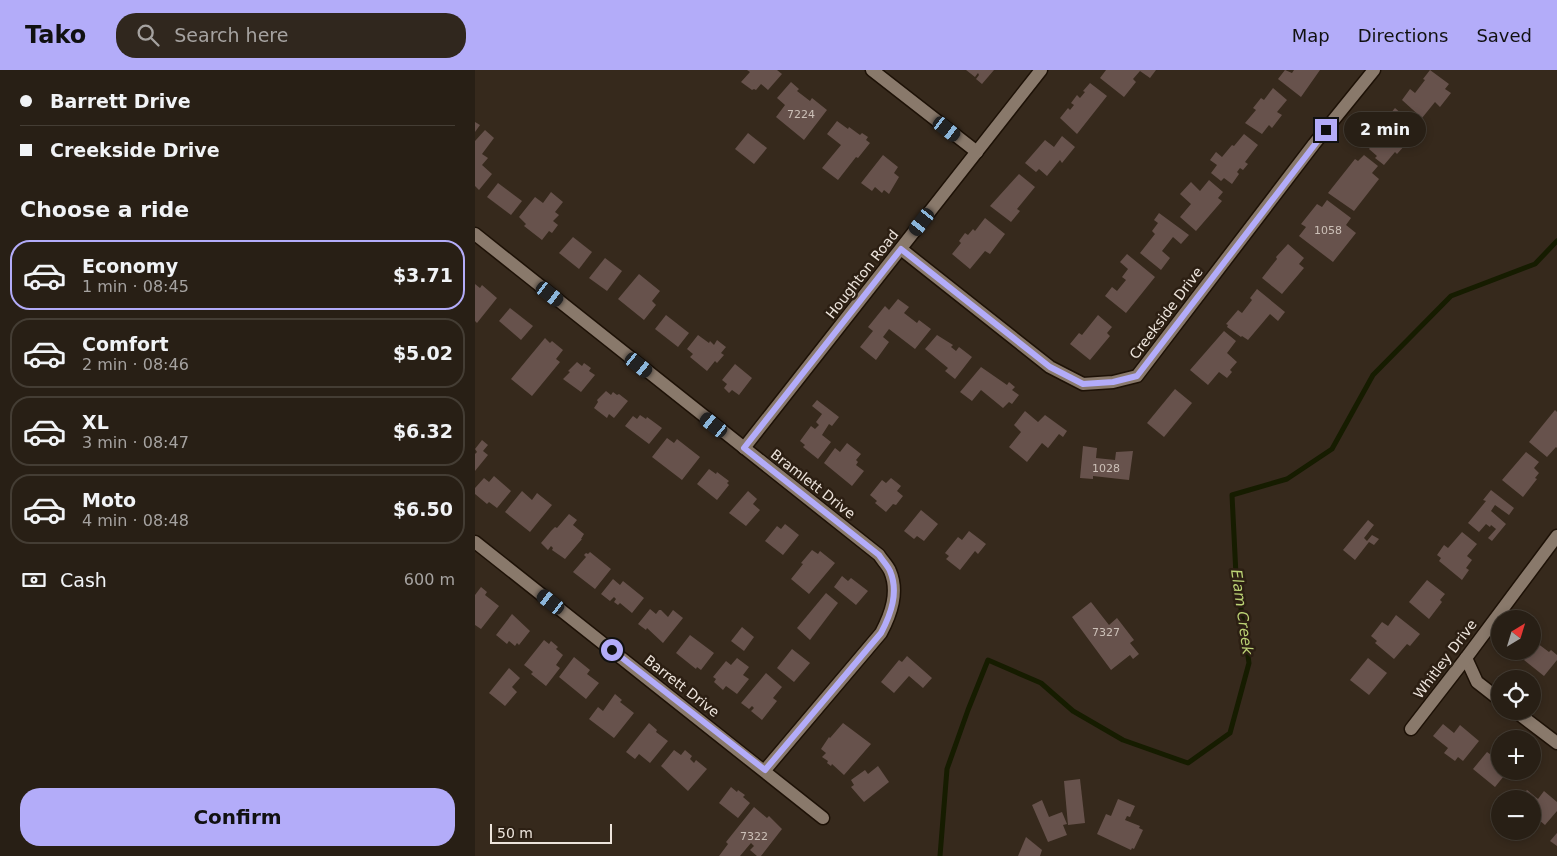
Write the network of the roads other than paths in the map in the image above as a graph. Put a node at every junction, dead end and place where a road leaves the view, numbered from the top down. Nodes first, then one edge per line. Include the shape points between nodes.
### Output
1 (873, 70) edge
2 (1041, 70) edge
3 (1374, 70) edge
4 (977, 152) junction
5 (475, 234) edge
6 (901, 249) junction
7 (744, 448) junction
8 (1557, 536) edge
9 (475, 542) edge
10 (1467, 658) junction
11 (1491, 693) edge
12 (1527, 720) edge
13 (1411, 729) dead end
14 (1557, 743) edge
15 (765, 770) junction
16 (823, 818) dead end

1 - 4 street
2 - 4 street, Houghton Road
3 - 6 street, Creekside Drive via 1137,376 1083,384 1050,367
4 - 6 street, Houghton Road
5 - 7 street, Bramlett Drive
6 - 7 street, Houghton Road
7 - 15 street, Bramlett Drive via 879,555 890,571 894,592 891,614 881,633
8 - 10 street, Whitley Drive
9 - 15 street, Barrett Drive
10 - 11 street via 1477,682
10 - 13 street, Whitley Drive
12 - 14 street
15 - 16 street, Barrett Drive

